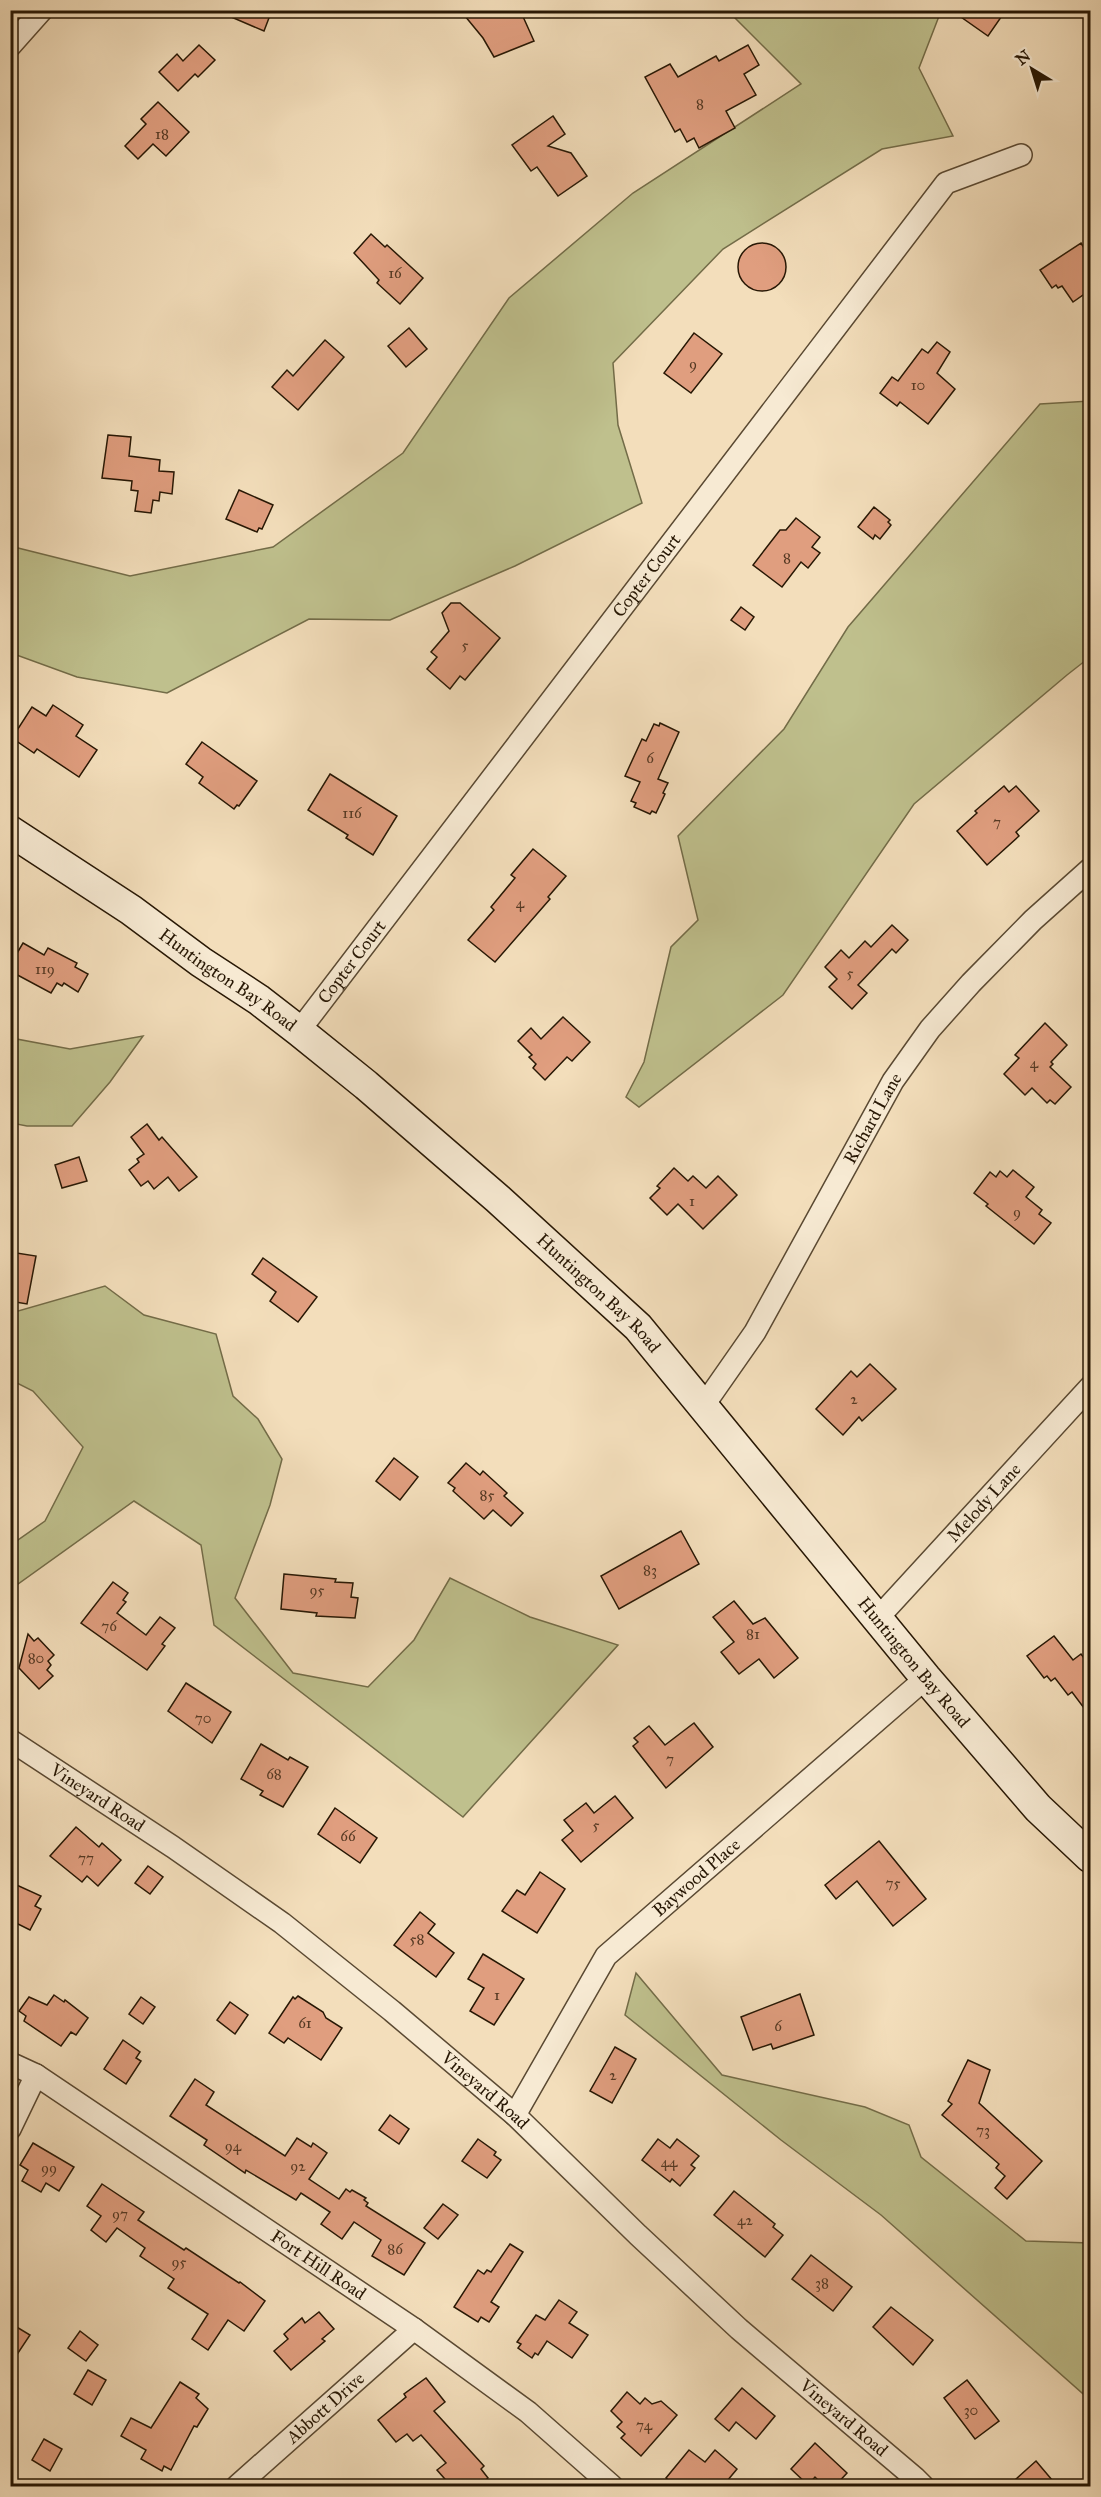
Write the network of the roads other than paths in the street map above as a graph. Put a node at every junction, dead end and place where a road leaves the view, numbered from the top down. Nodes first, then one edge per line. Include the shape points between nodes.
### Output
1 (42, 10) edge
2 (10, 46) edge
3 (1021, 155) dead end
4 (10, 831) edge
5 (1090, 868) edge
6 (299, 1031) junction
7 (1090, 1388) edge
8 (704, 1405) junction
9 (877, 1619) junction
10 (926, 1678) junction
11 (10, 1740) edge
12 (1090, 1857) edge
13 (10, 2063) edge
14 (36, 2075) junction
15 (515, 2115) junction
16 (10, 2129) edge
17 (414, 2329) junction
18 (237, 2487) edge
19 (612, 2487) edge
20 (922, 2487) edge

1 - 2 street
3 - 6 street, Copter Court via 946,183
4 - 6 street, Huntington Bay Road via 131,910
5 - 8 street, Richard Lane via 1025,928 930,1029 893,1081 755,1332
6 - 8 street, Huntington Bay Road via 498,1199 638,1327
7 - 9 street, Melody Lane
8 - 9 street, Huntington Bay Road
9 - 10 street, Huntington Bay Road
10 - 12 street, Huntington Bay Road via 1038,1808
10 - 15 street, Baywood Place via 606,1956
11 - 15 street, Vineyard Road via 282,1923
13 - 14 street, Fort Hill Road
14 - 16 street
14 - 17 street, Fort Hill Road
15 - 20 street, Vineyard Road via 731,2321
17 - 18 street, Abbott Drive
17 - 19 street, Fort Hill Road via 528,2412

